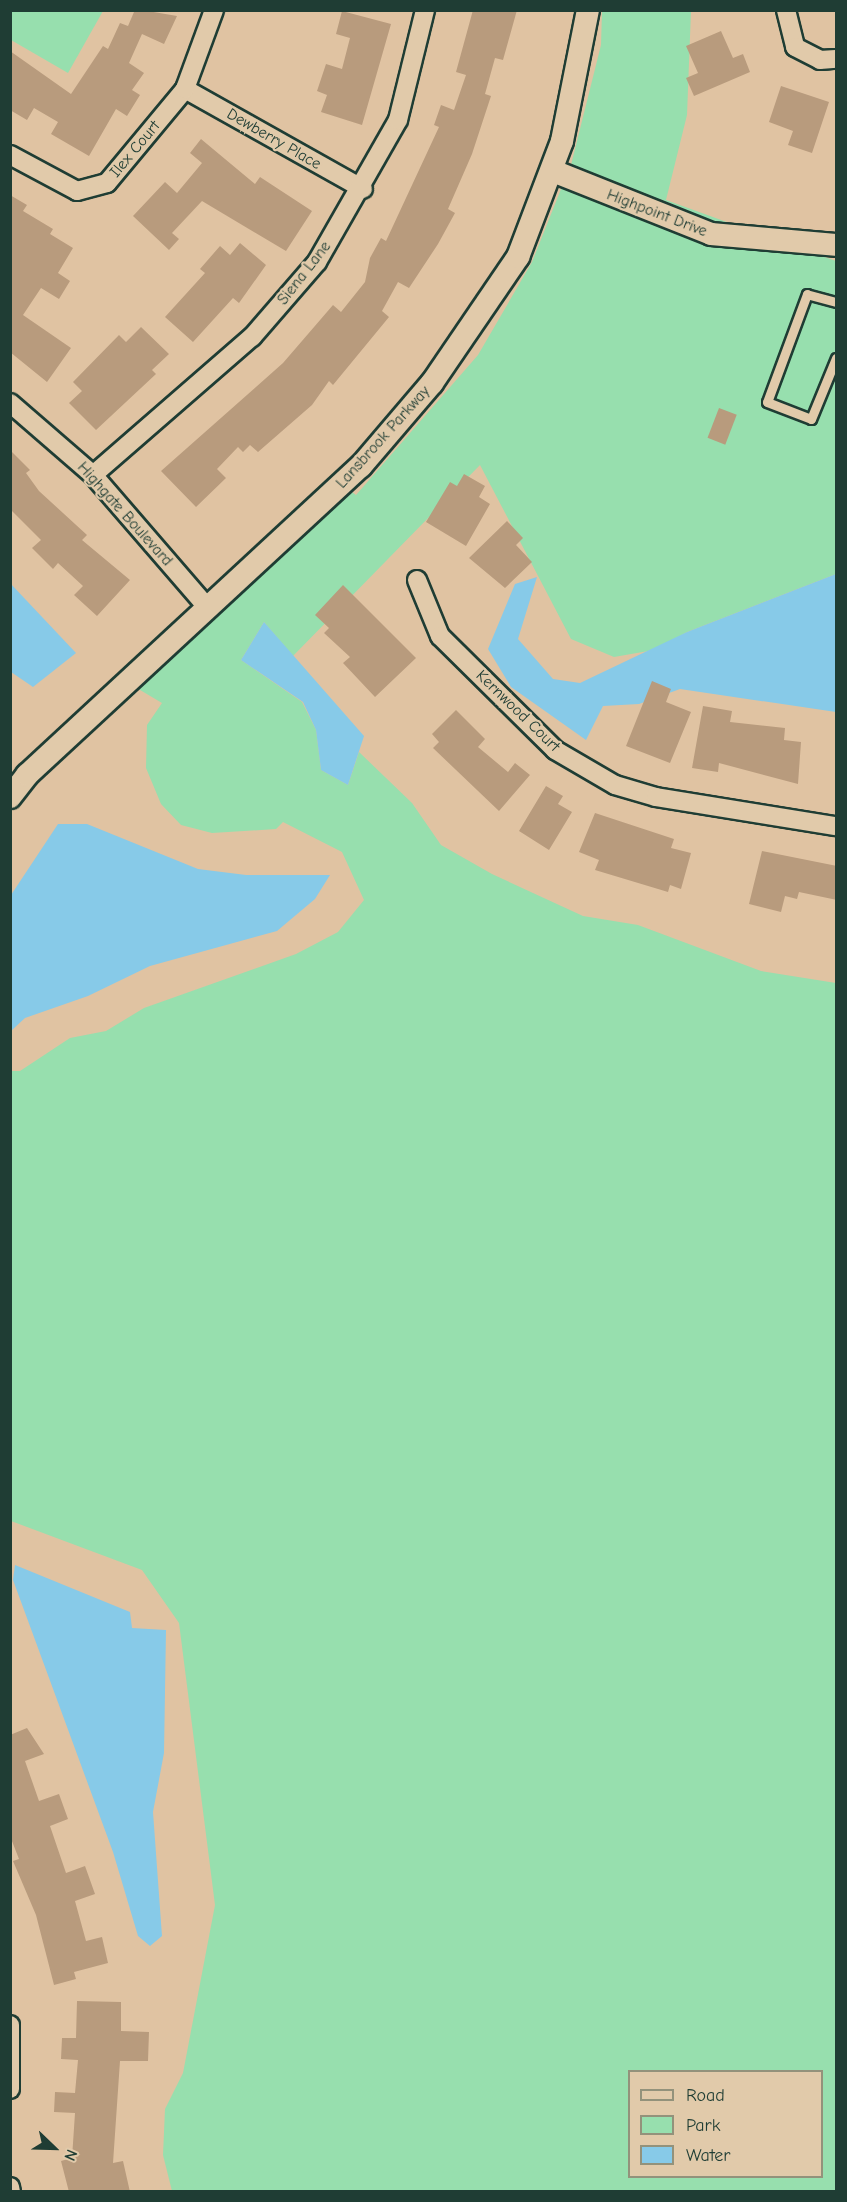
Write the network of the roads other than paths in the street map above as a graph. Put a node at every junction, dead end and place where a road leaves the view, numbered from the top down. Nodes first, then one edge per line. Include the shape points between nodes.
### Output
1 (214, 10) edge
2 (425, 10) edge
3 (588, 10) edge
4 (786, 10) edge
5 (837, 59) edge
6 (185, 89) junction
7 (10, 155) edge
8 (553, 171) junction
9 (363, 189) junction
10 (837, 245) edge
11 (837, 302) edge
12 (837, 358) edge
13 (10, 402) edge
14 (93, 475) junction
15 (417, 580) dead end
16 (207, 607) junction
17 (10, 797) edge
18 (837, 826) edge
19 (10, 2025) edge
20 (10, 2089) edge

1 - 6 street, Ilex Court
2 - 9 street, Siena Lane via 398,120
3 - 8 street, Lansbrook Parkway via 588,34
4 - 5 street via 795,47 820,60
6 - 7 street, Ilex Court via 107,183 77,191
6 - 9 street, Dewberry Place
8 - 10 street, Highpoint Drive via 711,234
8 - 16 street, Lansbrook Parkway via 518,257 432,383 361,466
9 - 14 street, Siena Lane via 316,262 252,337
11 - 12 lane via 807,294 767,402 811,419
13 - 14 street, Highgate Boulevard
14 - 16 street, Highgate Boulevard
15 - 18 street, Kernwood Court via 440,636 555,750 615,784 656,796
16 - 17 street, Lansbrook Parkway via 27,775
19 - 20 street

